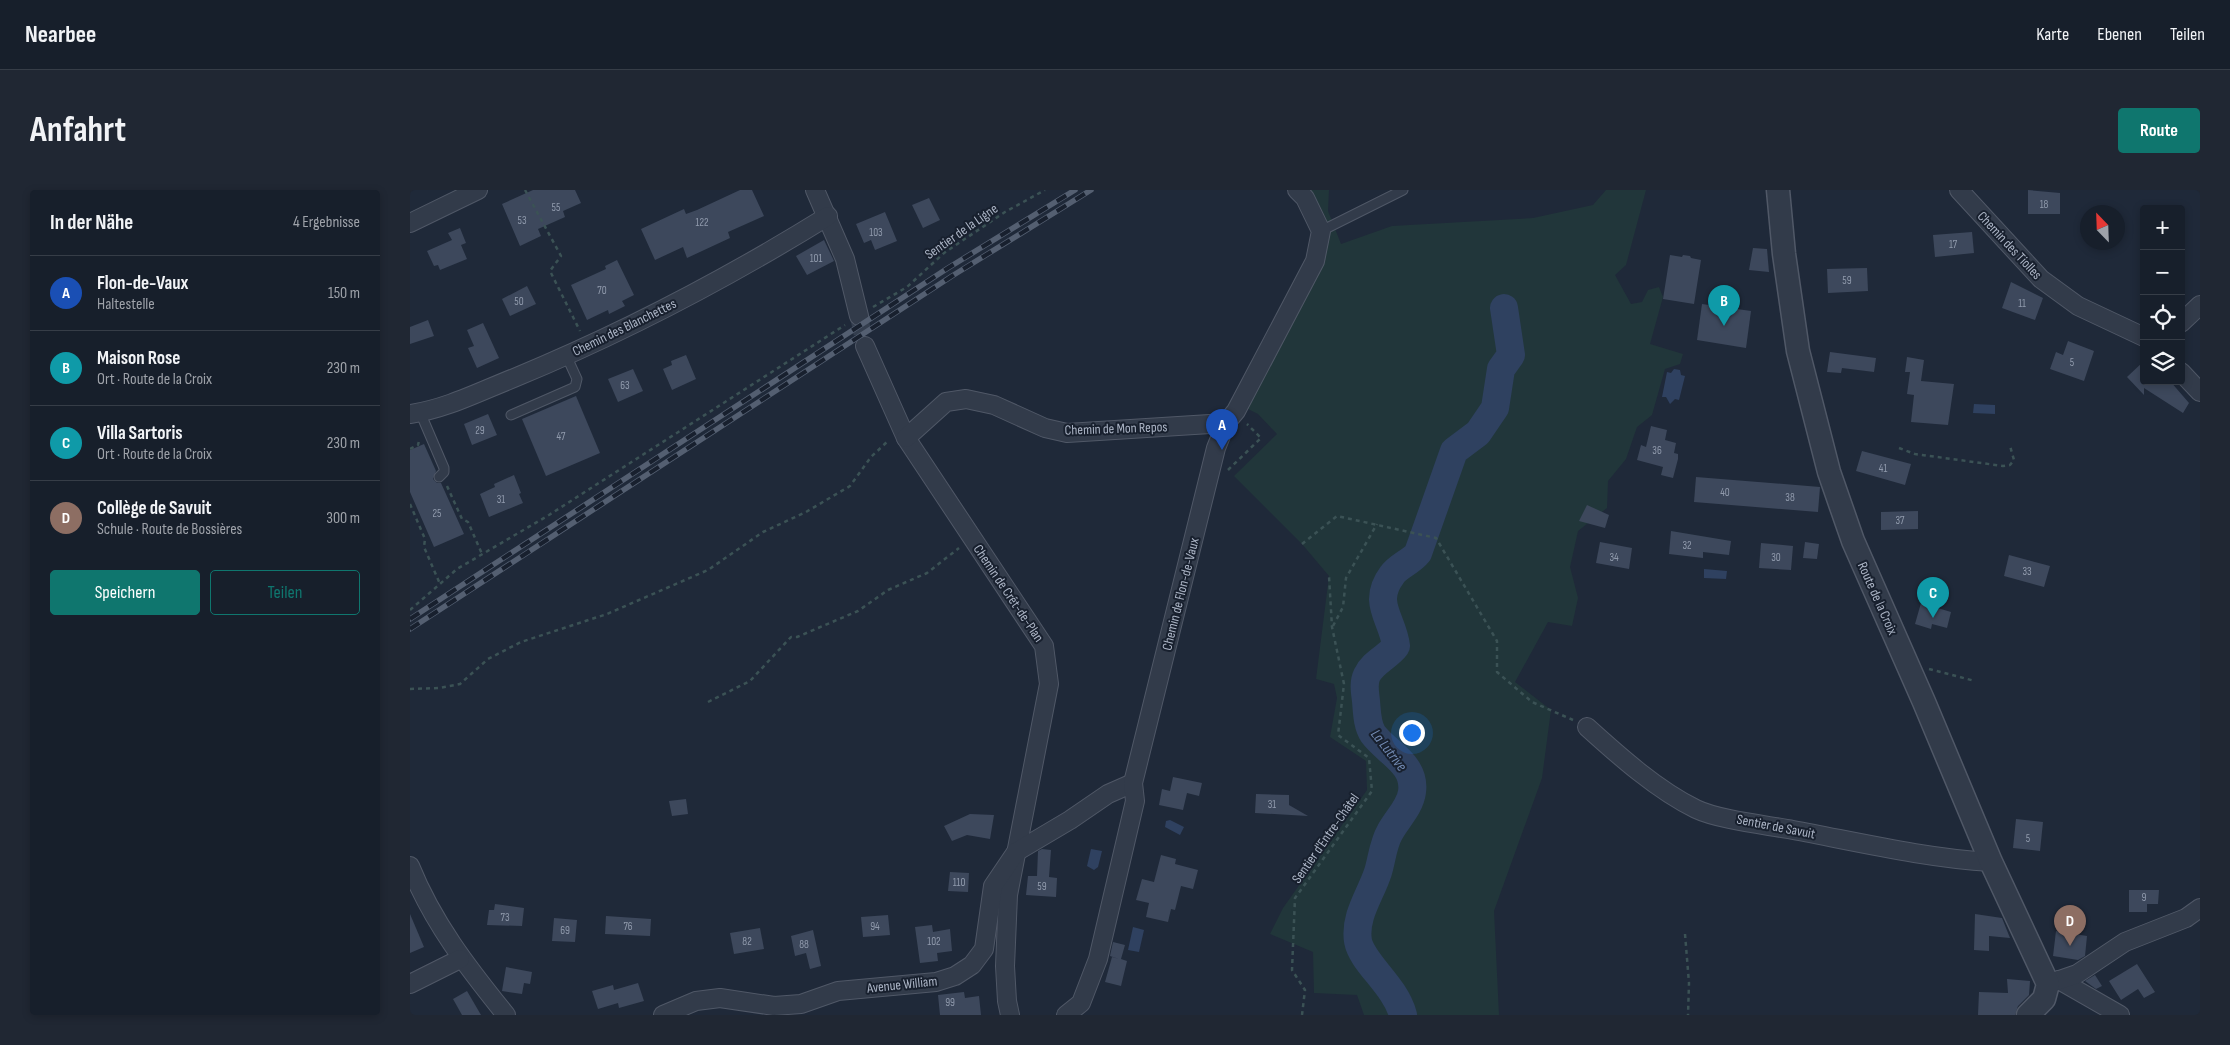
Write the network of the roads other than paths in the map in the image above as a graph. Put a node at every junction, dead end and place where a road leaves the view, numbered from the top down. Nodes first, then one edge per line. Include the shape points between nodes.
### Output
1 (478, 190) edge
2 (815, 190) edge
3 (1297, 190) edge
4 (1403, 190) edge
5 (1778, 190) edge
6 (1959, 190) edge
7 (828, 216) junction
8 (410, 223) edge
9 (1321, 231) junction
10 (2200, 305) edge
11 (859, 316) tunnel mouth
12 (2185, 319) edge
13 (2140, 335) edge
14 (865, 346) tunnel mouth
15 (566, 356) junction
16 (2185, 376) edge
17 (2200, 392) edge
18 (415, 413) edge
19 (511, 415) dead end
20 (1231, 417) junction
21 (904, 434) junction
22 (440, 476) road end
23 (1587, 727) road end
24 (1133, 783) junction
25 (1016, 852) junction
26 (1991, 862) junction
27 (410, 866) edge
28 (2200, 908) edge
29 (460, 959) junction
30 (2054, 982) junction
31 (410, 984) edge
32 (506, 1015) edge
33 (663, 1015) edge
34 (1010, 1015) edge
35 (1066, 1015) edge
36 (2028, 1015) edge
37 (2120, 1015) edge

1 - 8 street
2 - 7 street
3 - 9 street via 1305,198
4 - 9 lane
5 - 26 street, Route de la Croix via 1798,351 1822,450 1853,541
6 - 13 street, Chemin des Tiolles via 2041,279 2078,306
7 - 11 street via 844,259
7 - 15 street, Chemin des Blanchettes via 668,306
9 - 20 street, Chemin de Flon-de-Vaux via 1315,261
10 - 12 street
14 - 21 street, Chemin de Crêt-de-Plan
15 - 18 street, Chemin des Blanchettes via 463,398
15 - 19 lane via 577,379 575,388
16 - 17 street
18 - 22 lane via 444,468
20 - 21 street, Chemin de Mon Repos via 1067,433 1044,428 994,405 966,398 946,402
20 - 24 street, Chemin de Flon-de-Vaux via 1216,448
21 - 25 street, Chemin de Crêt-de-Plan via 1044,646 1049,684
23 - 26 street, Sentier de Savuit via 1629,765 1697,809 1841,839 1967,861
24 - 25 street, Avenue William via 1108,794
24 - 35 street, Chemin de Flon-de-Vaux via 1135,801 1098,959 1081,1003
25 - 33 street, Avenue William via 993,886 984,949 972,964 955,976 936,982 838,991 801,1004 774,1006 720,998 696,1001
25 - 34 street, Chemin de Crêt-de-Plan via 1008,895 1006,957
26 - 30 street, Route de la Croix
27 - 29 street
28 - 30 street via 2186,918 2125,942 2078,974
29 - 31 street
29 - 32 street
30 - 36 street via 2044,999
30 - 37 street

